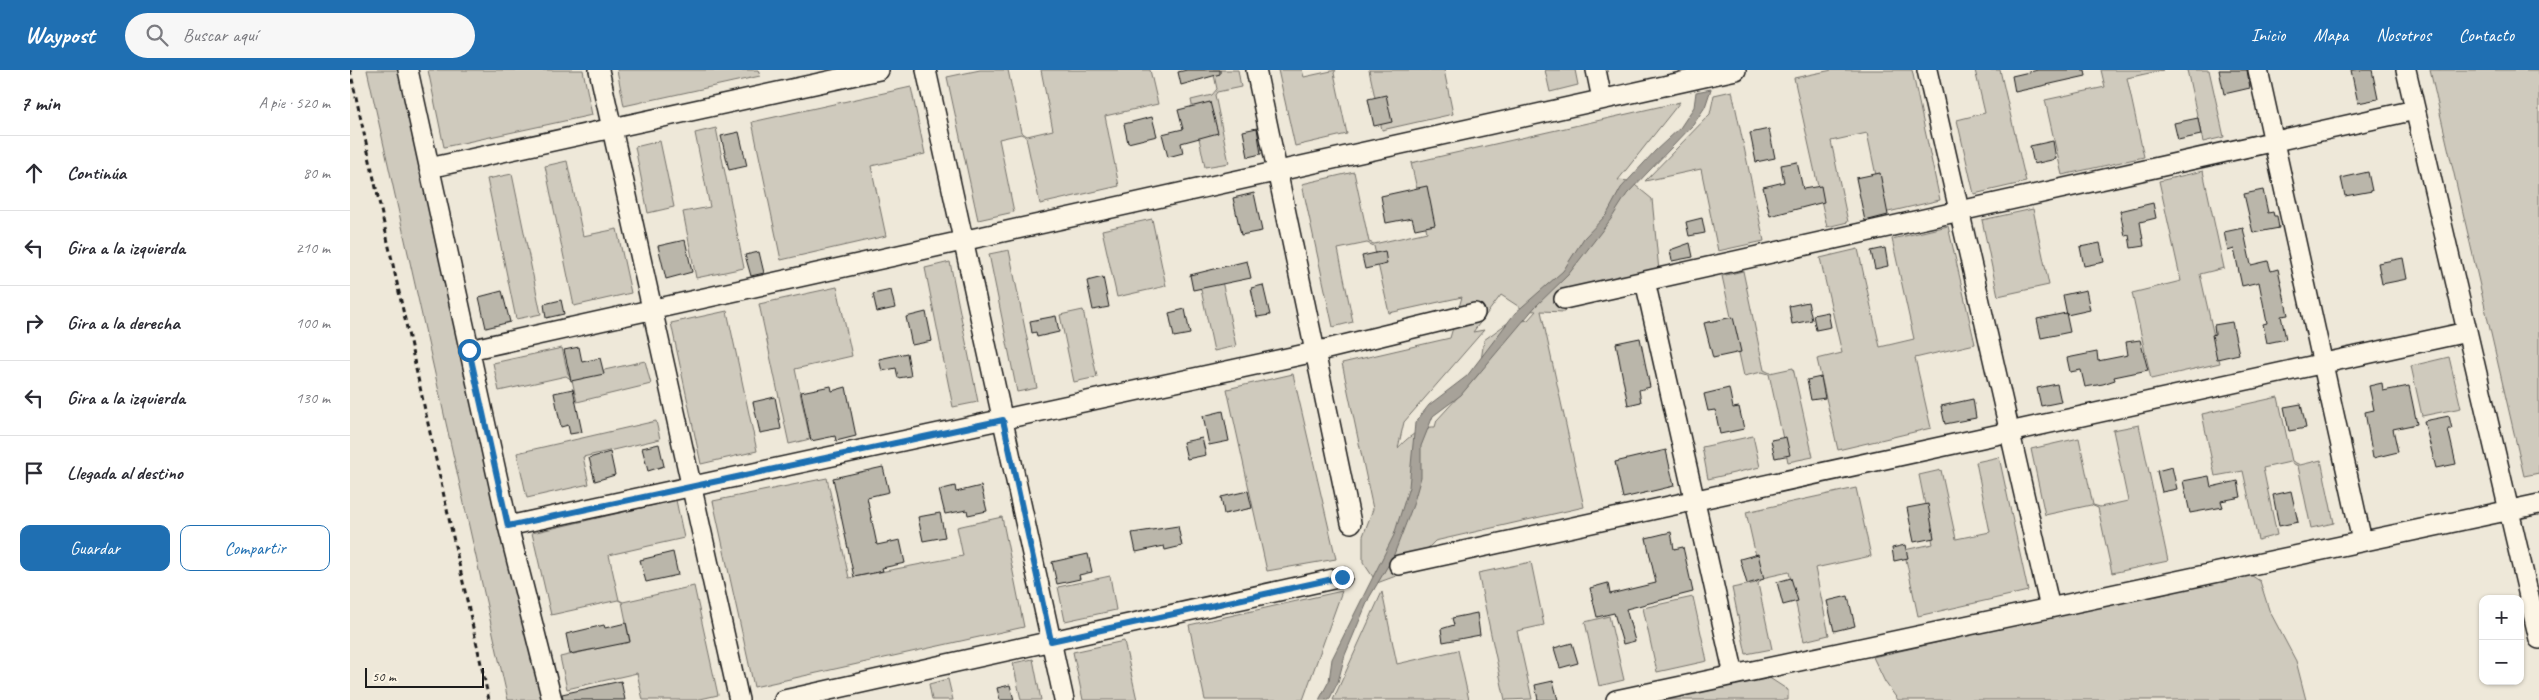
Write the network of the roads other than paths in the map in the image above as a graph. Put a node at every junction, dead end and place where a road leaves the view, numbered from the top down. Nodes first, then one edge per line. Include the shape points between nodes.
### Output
1 (408, 70) edge
2 (599, 70) edge
3 (879, 70) edge
4 (926, 70) edge
5 (1256, 70) edge
6 (1596, 70) edge
7 (1926, 70) edge
8 (2258, 70) edge
9 (2406, 70) edge
10 (1730, 71) edge
11 (1602, 99) junction
12 (2415, 110) junction
13 (612, 128) junction
14 (2274, 141) junction
15 (429, 168) junction
16 (1277, 171) junction
17 (1959, 211) junction
18 (964, 240) junction
19 (1645, 281) junction
20 (1564, 299) dead end
21 (652, 310) junction
22 (1475, 313) dead end
23 (2467, 332) junction
24 (469, 350) junction
25 (1315, 352) junction
26 (2323, 364) junction
27 (1003, 420) junction
28 (2010, 432) junction
29 (692, 488) junction
30 (1695, 501) junction
31 (2539, 504) edge
32 (2509, 510) junction
33 (1351, 524) dead end
34 (508, 526) junction
35 (2362, 541) junction
36 (1399, 565) dead end
37 (1342, 577) dead end
38 (2050, 608) junction
39 (2539, 639) edge
40 (1051, 641) junction
41 (1734, 675) junction
42 (552, 700) edge
43 (739, 700) edge
44 (784, 700) edge
45 (1064, 700) edge
46 (1616, 700) edge

1 - 15 street
2 - 13 street
3 - 13 street
4 - 18 street
5 - 16 street
6 - 11 street
7 - 17 street
8 - 14 street
9 - 12 street
10 - 11 street
11 - 16 street
12 - 14 street
12 - 23 street
13 - 15 street
13 - 21 street
14 - 17 street
14 - 26 street
15 - 24 street
16 - 18 street
16 - 25 street
17 - 19 street
17 - 28 street
18 - 21 street
18 - 27 street
19 - 20 street
19 - 30 street
21 - 24 street
21 - 29 street
22 - 25 street
23 - 26 street
23 - 32 street
24 - 34 street
25 - 27 street
25 - 33 street
26 - 28 street
26 - 35 street
27 - 29 street
27 - 40 street
28 - 30 street
28 - 38 street
29 - 34 street
29 - 43 street
30 - 36 street
30 - 41 street
31 - 32 street
32 - 35 street
32 - 39 street
34 - 42 street
35 - 38 street
37 - 40 street
38 - 41 street
40 - 44 street
40 - 45 street
41 - 46 street

